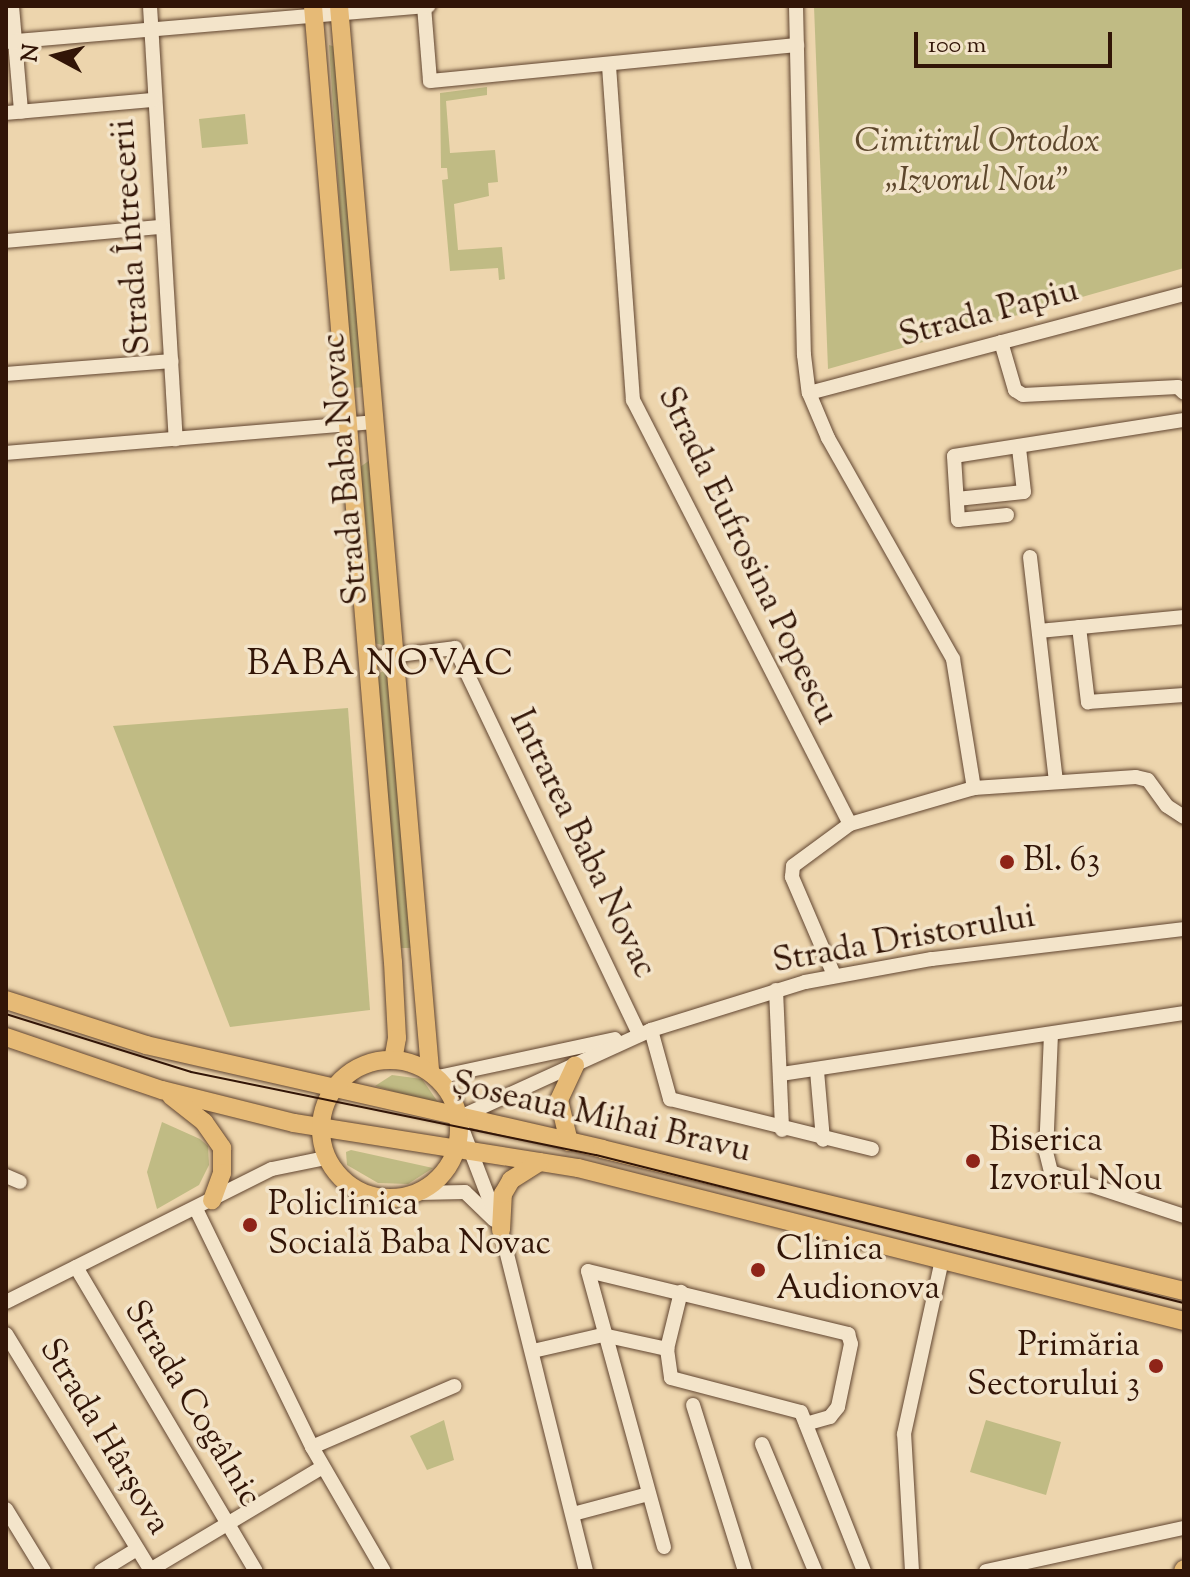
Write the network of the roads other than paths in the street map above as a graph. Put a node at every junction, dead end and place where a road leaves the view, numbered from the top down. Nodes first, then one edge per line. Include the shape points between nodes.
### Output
1 (12, 6) edge
2 (150, 6) edge
3 (426, 6) edge
4 (796, 6) edge
5 (340, 10) edge
6 (314, 11) edge
7 (152, 30) junction
8 (10, 42) edge
9 (797, 45) junction
10 (609, 66) junction
11 (153, 100) junction
12 (13, 113) edge
13 (160, 227) junction
14 (6, 241) edge
15 (1184, 294) edge
16 (1001, 342) junction
17 (171, 361) junction
18 (6, 374) edge
19 (809, 393) junction
20 (1184, 393) edge
21 (1184, 420) edge
22 (373, 422) junction
23 (348, 424) junction
24 (176, 439) junction
25 (1019, 448) junction
26 (6, 453) edge
27 (957, 499) junction
28 (1007, 515) dead end
29 (1030, 557) dead end
30 (1184, 617) edge
31 (1079, 627) junction
32 (1039, 631) junction
33 (394, 656) junction
34 (367, 659) junction
35 (1184, 695) edge
36 (1056, 782) junction
37 (974, 788) junction
38 (1184, 817) edge
39 (850, 824) junction
40 (1184, 929) edge
41 (834, 975) junction
42 (776, 990) junction
43 (6, 1000) edge
44 (1184, 1013) edge
45 (645, 1032) junction
46 (1051, 1034) junction
47 (6, 1037) edge
48 (393, 1060) junction
49 (575, 1065) junction
50 (817, 1071) junction
51 (434, 1073) junction
52 (781, 1074) junction
53 (335, 1088) junction
54 (162, 1090) junction
55 (458, 1118) junction
56 (320, 1127) junction
57 (782, 1130) junction
58 (823, 1140) junction
59 (569, 1142) junction
60 (872, 1149) dead end
61 (464, 1150) junction
62 (325, 1158) junction
63 (540, 1162) junction
64 (418, 1193) junction
65 (204, 1204) junction
66 (1184, 1216) edge
67 (501, 1230) junction
68 (942, 1260) junction
69 (76, 1267) junction
70 (1184, 1291) edge
71 (681, 1292) junction
72 (6, 1302) edge
73 (1184, 1321) edge
74 (6, 1334) edge
75 (603, 1335) junction
76 (667, 1349) junction
77 (533, 1351) junction
78 (454, 1386) dead end
79 (693, 1405) dead end
80 (806, 1424) junction
81 (762, 1444) dead end
82 (312, 1447) junction
83 (323, 1467) junction
84 (648, 1494) junction
85 (6, 1509) edge
86 (573, 1514) junction
87 (227, 1521) junction
88 (1184, 1528) edge
89 (664, 1547) dead end
90 (137, 1549) junction
91 (1011, 1568) edge
92 (150, 1570) edge
93 (44, 1571) edge
94 (101, 1571) edge
95 (256, 1571) edge
96 (384, 1571) edge
97 (586, 1571) edge
98 (745, 1571) edge
99 (815, 1571) edge
100 (864, 1571) edge
101 (912, 1571) edge
102 (986, 1571) edge

1 - 8 street
2 - 7 street, Strada Întrecerii
3 - 5 street
3 - 10 street via 430,81
4 - 9 street
5 - 6 street
5 - 22 main road, Strada Baba Novac
6 - 7 street
6 - 23 main road, Strada Baba Novac
7 - 8 street
7 - 11 street, Strada Întrecerii
8 - 12 street
9 - 10 street via 611,61
9 - 19 street
10 - 39 street, Strada Eufrosina Popescu via 633,400
11 - 12 street
11 - 13 street, Strada Întrecerii
13 - 14 street
13 - 17 street, Strada Întrecerii
15 - 16 street, Strada Papiu
16 - 19 street, Strada Papiu
16 - 20 street via 1015,390 1068,396 1178,387
17 - 18 street
17 - 24 street, Strada Întrecerii
19 - 37 street via 828,438 953,659
21 - 25 street
22 - 23 street
22 - 33 main road, Strada Baba Novac
23 - 24 street
23 - 34 main road, Strada Baba Novac
24 - 26 street
25 - 27 street via 954,456
25 - 27 street via 1024,492
27 - 28 street via 958,520
29 - 32 street
30 - 31 street
31 - 32 street
31 - 35 street via 1088,702
32 - 36 street
33 - 34 street
33 - 45 street, Intrarea Baba Novac via 455,648
33 - 51 main road, Strada Baba Novac
34 - 48 main road, Strada Baba Novac via 393,971
36 - 37 street
36 - 38 street via 1140,778
37 - 39 street
39 - 41 street via 793,866 792,877
40 - 41 street, Strada Dristorului
41 - 42 street, Strada Dristorului
42 - 45 street, Strada Dristorului
42 - 52 street
43 - 53 main road, Șoseaua Mihai Bravu via 110,1036
44 - 46 street
45 - 49 street, Strada Dristorului
45 - 51 street, Strada Dristorului
45 - 57 street via 670,1099
46 - 50 street
46 - 66 street via 1046,1152 1051,1172
47 - 54 main road, Șoseaua Mihai Bravu
48 - 51 main road
48 - 53 main road via 358,1069
49 - 55 street, Strada Dristorului
49 - 59 main road via 559,1100
50 - 52 street
50 - 58 street
51 - 55 main road
52 - 57 street
53 - 55 main road, Șoseaua Mihai Bravu
53 - 56 main road
54 - 56 main road, Șoseaua Mihai Bravu
54 - 65 main road via 204,1122 222,1148 222,1173
55 - 59 main road, Șoseaua Mihai Bravu
55 - 61 main road
56 - 61 main road, Șoseaua Mihai Bravu
56 - 62 main road
57 - 58 street
58 - 60 street
59 - 70 main road, Șoseaua Mihai Bravu
61 - 63 main road, Șoseaua Mihai Bravu
61 - 64 main road
61 - 67 street via 493,1201
62 - 64 main road via 360,1192 392,1199
62 - 65 street via 272,1169
63 - 67 main road via 511,1180 503,1194
63 - 68 main road, Șoseaua Mihai Bravu
64 - 67 street via 465,1192
65 - 69 street
65 - 82 street
67 - 77 street
68 - 73 main road, Șoseaua Mihai Bravu
68 - 101 street via 904,1434
69 - 72 street
69 - 87 street, Strada Cogâlnic
71 - 75 street via 591,1269 587,1275
71 - 76 street
71 - 80 street via 848,1334 851,1344 838,1407 830,1417
74 - 90 street, Strada Hârșova
75 - 76 street
75 - 77 street
75 - 84 street
76 - 80 street via 671,1378 798,1409
77 - 86 street
78 - 82 street
79 - 98 street
80 - 100 street
81 - 99 street
82 - 83 street
83 - 87 street
83 - 96 street
84 - 86 street
84 - 89 street
85 - 93 street
86 - 97 street
87 - 92 street
87 - 95 street, Strada Cogâlnic
88 - 91 street
90 - 92 street, Strada Hârșova
90 - 94 street
91 - 102 street

